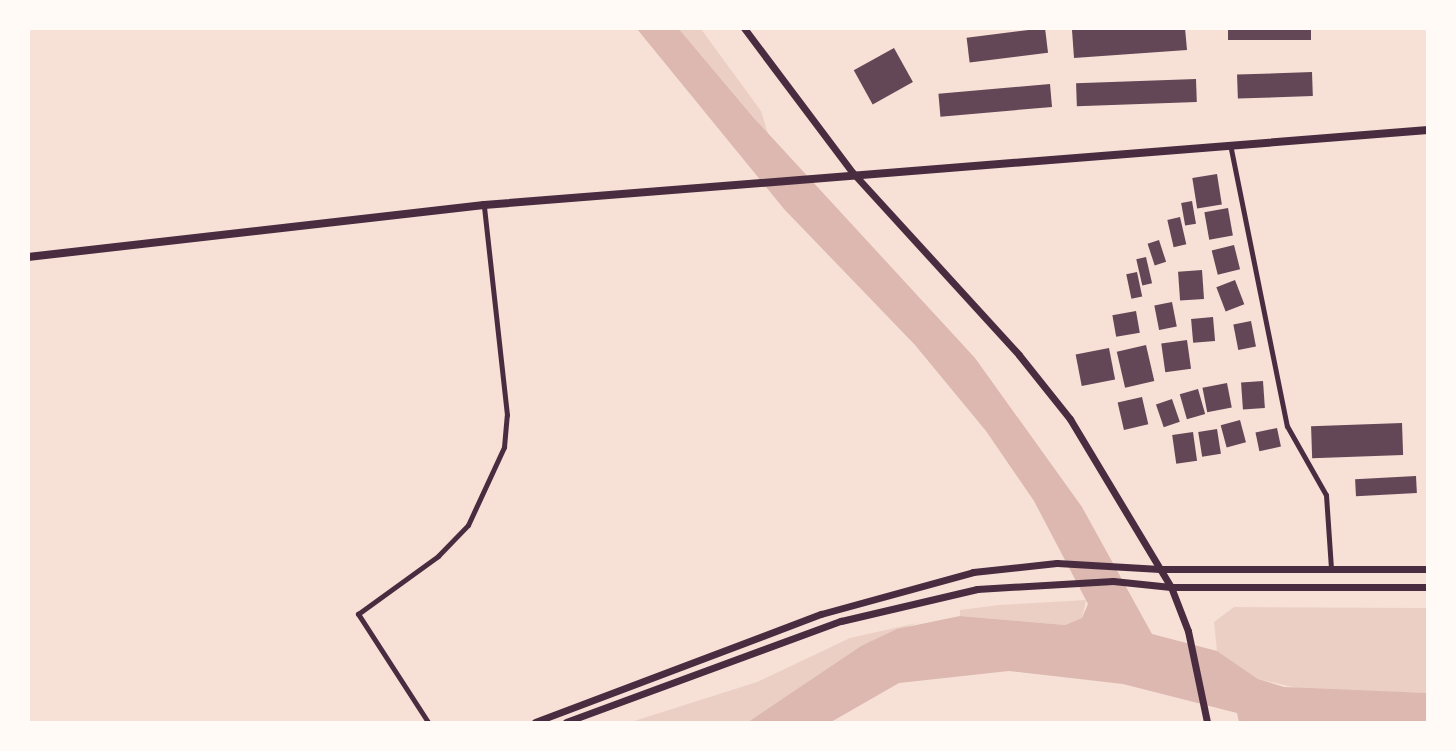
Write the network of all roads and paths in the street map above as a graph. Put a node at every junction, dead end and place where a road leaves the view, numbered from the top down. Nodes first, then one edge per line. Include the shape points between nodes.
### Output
1 (744, 28) edge
2 (1428, 130) edge
3 (1230, 144) junction
4 (853, 173) junction
5 (484, 205) junction
6 (28, 257) edge
7 (1160, 569) junction
8 (1331, 569) junction
9 (1428, 569) edge
10 (1171, 587) junction
11 (1428, 587) edge
12 (1207, 721) edge
13 (428, 723) edge
14 (535, 723) edge
15 (566, 723) edge

1 - 4 street
2 - 3 main road
3 - 4 main road
3 - 8 street via 1287,426 1326,495
4 - 5 main road
4 - 7 street via 1063,410
5 - 6 main road
5 - 13 street via 507,415 504,447 468,525 438,556 358,614
7 - 8 street
7 - 10 street
7 - 14 street via 1056,563 957,576 829,612
8 - 9 street
10 - 11 street
10 - 12 street via 1188,631
10 - 15 street via 1060,582 977,589 862,615

